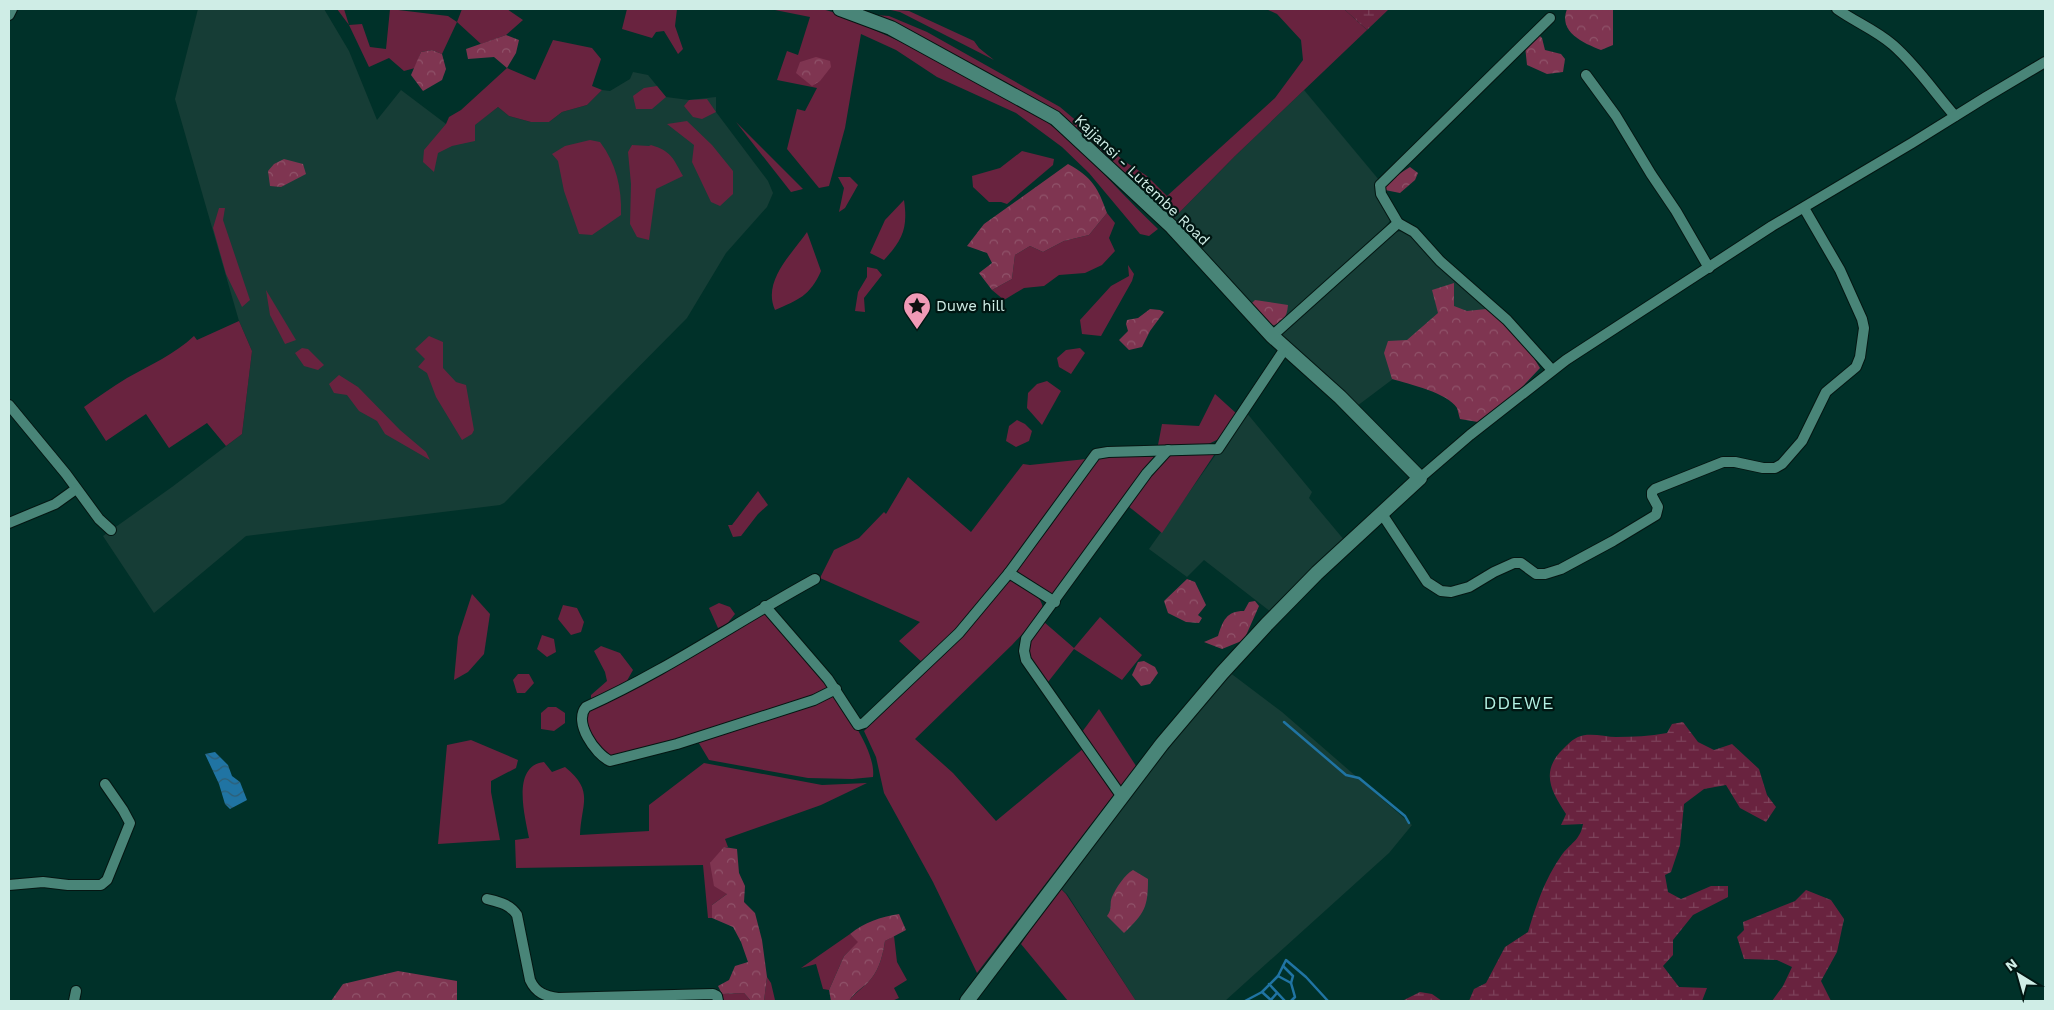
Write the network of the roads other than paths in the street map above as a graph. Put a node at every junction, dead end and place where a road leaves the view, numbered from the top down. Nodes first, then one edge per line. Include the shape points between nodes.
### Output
1 (12, 9) edge
2 (840, 9) edge
3 (1837, 9) edge
4 (9, 15) edge
5 (1550, 18) dead end
6 (2045, 62) edge
7 (1586, 75) dead end
8 (1955, 116) junction
9 (1804, 208) junction
10 (1398, 223) junction
11 (1709, 268) junction
12 (1272, 336) junction
13 (1286, 348) junction
14 (1552, 370) junction
15 (9, 405) edge
16 (1168, 450) junction
17 (1420, 478) junction
18 (76, 489) junction
19 (1382, 514) junction
20 (9, 523) edge
21 (111, 530) dead end
22 (1009, 574) junction
23 (815, 579) dead end
24 (1055, 602) junction
25 (765, 606) junction
26 (836, 689) junction
27 (105, 784) dead end
28 (1122, 797) junction
29 (9, 885) edge
30 (487, 899) dead end
31 (718, 1001) edge
32 (967, 1001) edge

1 - 4 street
2 - 12 street, Kajjansi - Lutembe Road via 891,28 1055,118 1172,227
3 - 8 street via 1891,44 1914,65
5 - 10 street via 1382,182 1381,194
6 - 8 street
7 - 11 street via 1616,116
8 - 9 street
9 - 11 street
9 - 19 street via 1840,270 1864,328 1856,367 1826,392 1802,441 1782,464 1763,468 1723,462 1655,489 1652,496 1658,507 1656,515 1561,569 1536,574 1521,563 1514,563 1469,587 1451,592 1441,591 1427,582
10 - 12 street
10 - 14 street via 1414,232 1440,261 1507,320
11 - 14 street
12 - 13 street, Kajjansi - Lutembe Road
13 - 16 street via 1218,449
13 - 17 street, Kajjansi - Lutembe Road
14 - 17 street
15 - 18 street
16 - 22 street via 1096,454
16 - 24 street via 1147,473
17 - 19 street
18 - 20 street via 55,504
18 - 21 street
19 - 28 street via 1242,650 1178,724
22 - 24 street
22 - 26 street via 941,652 864,723 858,725
23 - 25 street
24 - 28 street via 1026,639 1026,660
25 - 26 street
25 - 26 street via 621,692 586,707 582,721 598,754 610,761 629,757 814,700
27 - 29 street via 130,823 107,880 97,886 43,882
28 - 32 street
30 - 31 street via 507,905 517,915 530,980 534,989 544,996 713,994

